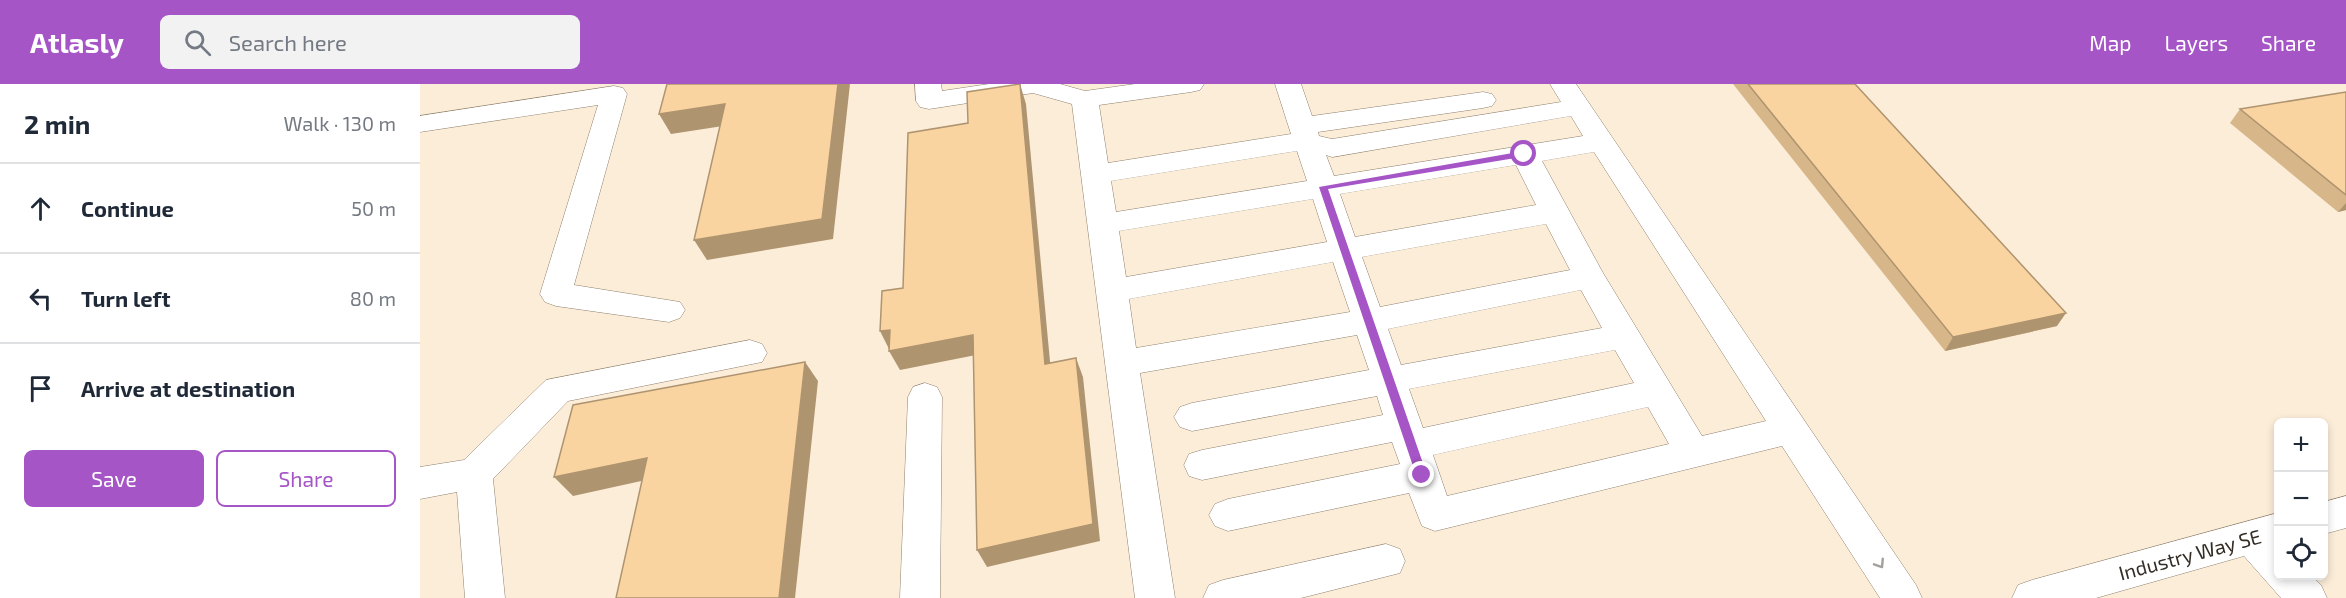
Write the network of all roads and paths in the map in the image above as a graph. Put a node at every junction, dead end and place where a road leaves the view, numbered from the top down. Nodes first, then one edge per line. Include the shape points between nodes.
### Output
1 (928, 84) edge
2 (1191, 84) edge
3 (1288, 84) edge
4 (1144, 87) edge
5 (626, 89) edge
6 (1570, 95) edge
7 (1085, 99) junction
8 (420, 124) edge
9 (1303, 133) junction
10 (1601, 141) junction
11 (1524, 154) junction
12 (1095, 174) junction
13 (1323, 187) junction
14 (1555, 212) junction
15 (1102, 224) junction
16 (1344, 249) junction
17 (1589, 277) junction
18 (1111, 291) junction
19 (669, 310) dead end
20 (1369, 321) junction
21 (1624, 336) junction
22 (750, 352) dead end
23 (1122, 363) junction
24 (1389, 379) junction
25 (1657, 392) junction
26 (925, 397) dead end
27 (1192, 417) dead end
28 (1792, 429) junction
29 (1413, 448) junction
30 (1693, 453) junction
31 (1202, 465) dead end
32 (474, 474) junction
33 (420, 483) edge
34 (2346, 512) edge
35 (1228, 515) dead end
36 (2328, 517) edge
37 (2265, 534) edge
38 (2274, 557) edge
39 (1386, 561) dead end
40 (2290, 580) edge
41 (485, 598) edge
42 (920, 598) edge
43 (1155, 598) edge
44 (1223, 598) edge
45 (1902, 598) edge
46 (2032, 598) edge
47 (2307, 598) edge

1 - 7 street via 929,101 1034,85
2 - 4 street
3 - 9 street
4 - 7 street
5 - 8 street
5 - 19 street via 556,294
6 - 9 street via 1533,114 1332,148
6 - 10 street
7 - 12 street
9 - 12 street
9 - 13 street
10 - 11 street
10 - 28 street
11 - 13 street
11 - 14 street
12 - 15 street
13 - 15 street
13 - 16 street
14 - 16 street
14 - 17 street
15 - 18 street
16 - 18 street
16 - 20 street
17 - 20 street
17 - 21 street
18 - 23 street
20 - 23 street
20 - 24 street
21 - 24 street
21 - 25 street
22 - 32 street via 558,390
23 - 43 street
24 - 27 street
24 - 29 street
25 - 29 street
25 - 30 street
26 - 42 street
28 - 30 street
28 -> 45 street
29 - 30 street via 1435,515
29 - 31 street
29 - 35 street
32 - 33 street
32 - 41 street
34 - 36 street
37 - 38 street
37 - 46 street, Industry Way SE
39 - 44 street
40 - 47 street

